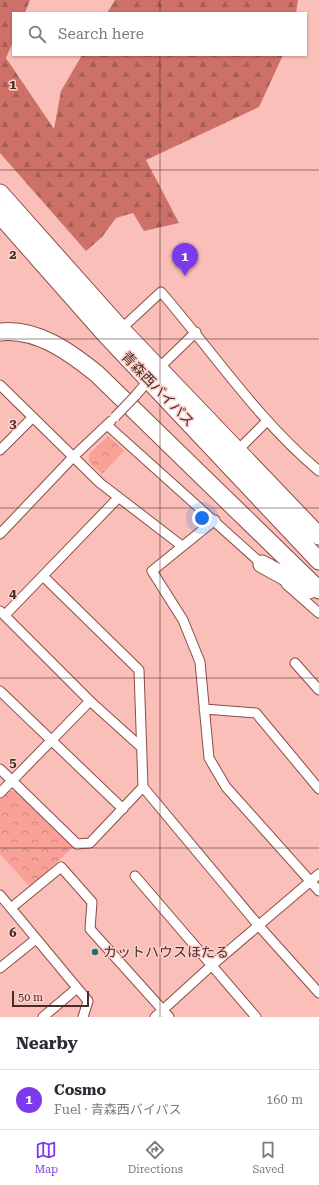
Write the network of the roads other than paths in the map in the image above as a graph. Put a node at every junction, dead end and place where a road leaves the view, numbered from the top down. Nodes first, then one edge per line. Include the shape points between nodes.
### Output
1 (0, 193) edge
2 (0, 215) edge
3 (121, 329) junction
4 (0, 332) edge
5 (196, 332) junction
6 (154, 374) junction
7 (0, 385) edge
8 (32, 418) junction
9 (267, 421) junction
10 (107, 426) junction
11 (0, 450) edge
12 (238, 450) junction
13 (74, 456) junction
14 (319, 471) edge
15 (118, 498) junction
16 (215, 520) junction
17 (0, 534) edge
18 (319, 536) edge
19 (182, 546) junction
20 (319, 561) edge
21 (262, 564) junction
22 (44, 577) junction
23 (319, 590) edge
24 (319, 596) edge
25 (2, 613) edge
26 (319, 613) edge
27 (295, 663) dead end
28 (319, 690) edge
29 (0, 691) edge
30 (90, 701) junction
31 (204, 709) junction
32 (51, 740) junction
33 (142, 746) junction
34 (0, 770) edge
35 (12, 781) junction
36 (143, 787) junction
37 (319, 789) edge
38 (0, 793) edge
39 (122, 809) junction
40 (319, 874) edge
41 (135, 876) dead end
42 (310, 881) junction
43 (319, 891) edge
44 (0, 895) edge
45 (11, 908) junction
46 (259, 926) junction
47 (36, 939) junction
48 (211, 966) junction
49 (0, 968) edge
50 (76, 989) junction
51 (319, 993) edge
52 (166, 1014) edge
53 (43, 1017) edge
54 (83, 1017) edge
55 (155, 1017) edge
56 (256, 1017) edge

1 - 3 highway, 青森西バイパス
2 - 6 highway, 青森西バイパス via 105,334
3 - 5 street via 161,292
3 - 6 highway, 青森西バイパス
4 - 23 highway via 34,336 75,356 97,374
5 - 6 street
5 - 9 street
6 - 10 street, bridge
6 - 12 highway, 青森西バイパス
6 - 20 highway, 青森西バイパス
7 - 8 street
8 - 11 street
8 - 13 street
9 - 12 street
9 - 14 street
10 - 13 street
10 - 16 street
12 - 18 highway, 青森西バイパス
13 - 15 street
13 - 17 street
15 - 19 street
15 - 22 street
16 - 19 street
16 - 21 street
19 - 31 street via 152,571 183,620 200,662
21 - 24 highway
21 - 26 street
22 - 25 street
22 - 33 street via 139,670
25 - 30 street
27 - 28 street
29 - 32 street
30 - 32 street
30 - 33 street
31 - 37 street via 256,713
31 - 42 street via 209,758 226,787
32 - 35 street
32 - 39 street
33 - 36 street
34 - 35 street
35 - 38 street
35 - 39 street via 77,844 90,843
36 - 39 street
36 - 46 street
40 - 42 street
41 - 48 street
42 - 43 street
42 - 46 street
44 - 45 street
45 - 47 street
45 - 52 street via 61,868 92,902 90,929
46 - 48 street
46 - 51 street
47 - 49 street
47 - 50 street
48 - 52 street
48 - 56 street
50 - 53 street
50 - 54 street via 88,1001
52 - 55 street

